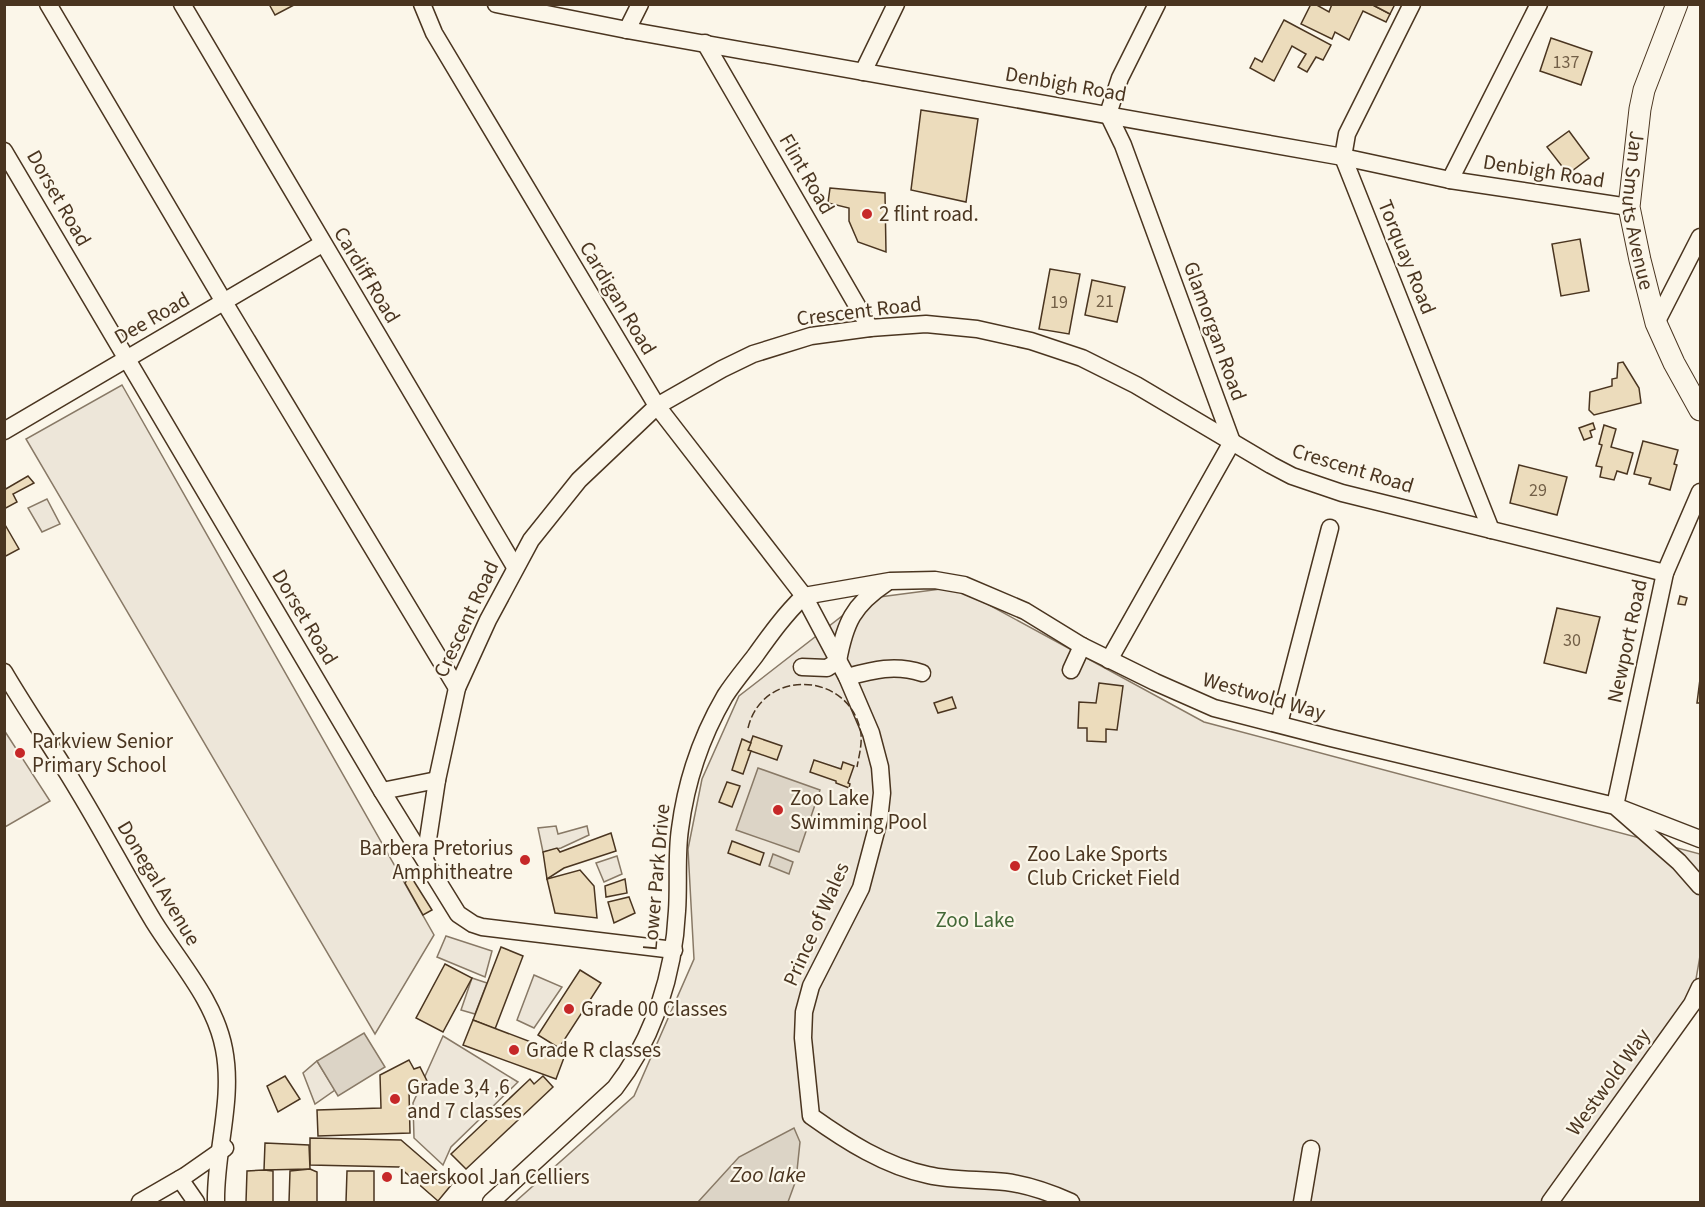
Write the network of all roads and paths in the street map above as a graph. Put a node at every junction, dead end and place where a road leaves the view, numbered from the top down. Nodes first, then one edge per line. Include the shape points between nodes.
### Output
1 (48, 4) edge
2 (182, 4) edge
3 (422, 4) edge
4 (496, 4) edge
5 (640, 4) edge
6 (896, 4) edge
7 (1156, 4) edge
8 (1412, 4) edge
9 (1539, 4) edge
10 (1677, 4) edge
11 (516, 6) edge
12 (627, 30) junction
13 (705, 43) junction
14 (863, 72) junction
15 (1108, 114) junction
16 (4, 151) edge
17 (1343, 157) junction
18 (1450, 180) junction
19 (1629, 207) junction
20 (1701, 237) edge
21 (322, 244) junction
22 (224, 302) junction
23 (1656, 323) junction
24 (870, 328) junction
25 (127, 359) junction
26 (657, 406) junction
27 (1701, 410) edge
28 (4, 431) edge
29 (1232, 442) junction
30 (1701, 492) edge
31 (1330, 528) dead end
32 (1491, 530) junction
33 (515, 567) junction
34 (1665, 573) junction
35 (890, 581) junction
36 (804, 596) junction
37 (1082, 646) junction
38 (1109, 660) junction
39 (838, 661) junction
40 (802, 667) dead end
41 (1071, 670) dead end
42 (4, 672) edge
43 (922, 673) dead end
44 (847, 677) junction
45 (457, 688) junction
46 (1279, 724) junction
47 (437, 780) junction
48 (382, 791) junction
49 (1615, 806) junction
50 (1701, 838) edge
51 (425, 859) junction
52 (1701, 886) edge
53 (674, 950) junction
54 (1701, 987) edge
55 (1311, 1149) dead end
56 (223, 1151) junction
57 (183, 1177) junction
58 (140, 1203) edge
59 (196, 1203) edge
60 (216, 1203) edge
61 (226, 1203) edge
62 (491, 1203) edge
63 (1071, 1203) edge
64 (1302, 1203) edge
65 (1550, 1203) edge

1 - 22 street
2 - 21 street, Cardiff Road
3 - 26 street, Cardigan Road via 434,33
4 - 11 street, Denbigh Road
5 - 12 street
6 - 14 street
7 - 15 street via 1120,78
8 - 17 street via 1347,134
9 - 18 street
10 - 19 main road, Jan Smuts Avenue via 1644,90
11 - 12 street, Denbigh Road
12 - 13 street, Denbigh Road
13 - 14 street, Denbigh Road
13 - 24 street, Flint Road
14 - 15 street, Denbigh Road
15 - 17 street, Denbigh Road
15 - 29 street, Glamorgan Road via 1123,145
16 - 25 street, Dorset Road
17 - 18 street, Denbigh Road
17 - 32 street, Torquay Road
18 - 19 street, Denbigh Road
19 - 23 main road, Jan Smuts Avenue
20 - 23 street
21 - 22 street, Dee Road
21 - 33 street, Cardiff Road
22 - 25 street, Dee Road
22 - 45 street
23 - 27 main road, Jan Smuts Avenue
24 - 26 street, Crescent Road via 811,336 753,354
24 - 29 street, Crescent Road via 926,324 977,329 1031,341 1082,358 1136,385
25 - 28 street, Dee Road
25 - 48 street, Dorset Road
26 - 33 street, Crescent Road via 579,480
26 - 36 street, Cardigan Road
29 - 32 street, Crescent Road via 1308,482
29 - 38 street
30 - 34 street, Newport Road
31 - 46 street
32 - 34 street, Crescent Road
33 - 45 street, Crescent Road
34 - 49 street, Newport Road
35 - 36 street, Westwold Way
35 - 37 street, Westwold Way via 935,580 970,587 1025,611
35 - 39 street via 869,595 848,621
36 - 39 street, Prince of Wales
36 - 53 street, Lower Park Drive via 726,696 706,732 685,798 680,830
37 - 38 street, Westwold Way
37 - 41 street
38 - 46 street, Westwold Way via 1214,708
39 - 40 street via 827,668
39 - 44 street, Prince of Wales
42 - 56 street, Donegal Avenue via 212,1012 225,1056
43 - 44 street via 880,668
44 - 63 street, Prince of Wales via 874,743 882,803 861,888 825,954 806,1000 802,1038 810,1116 897,1166 939,1177 1008,1182
45 - 47 street, Crescent Road
46 - 49 street, Westwold Way
47 - 48 street
47 - 51 street, Crescent Road
48 - 51 street, Dorset Road
49 - 50 street
49 - 52 street, Westwold Way
51 - 53 street, Dorset Road via 451,905 473,924
53 - 62 street, Lower Park Drive via 654,1019 623,1077 604,1100
54 - 65 street, Westwold Way
55 - 64 street
56 - 57 street
56 - 60 street, Donegal Avenue
56 - 61 street, Donegal Avenue
57 - 58 street
57 - 59 street

